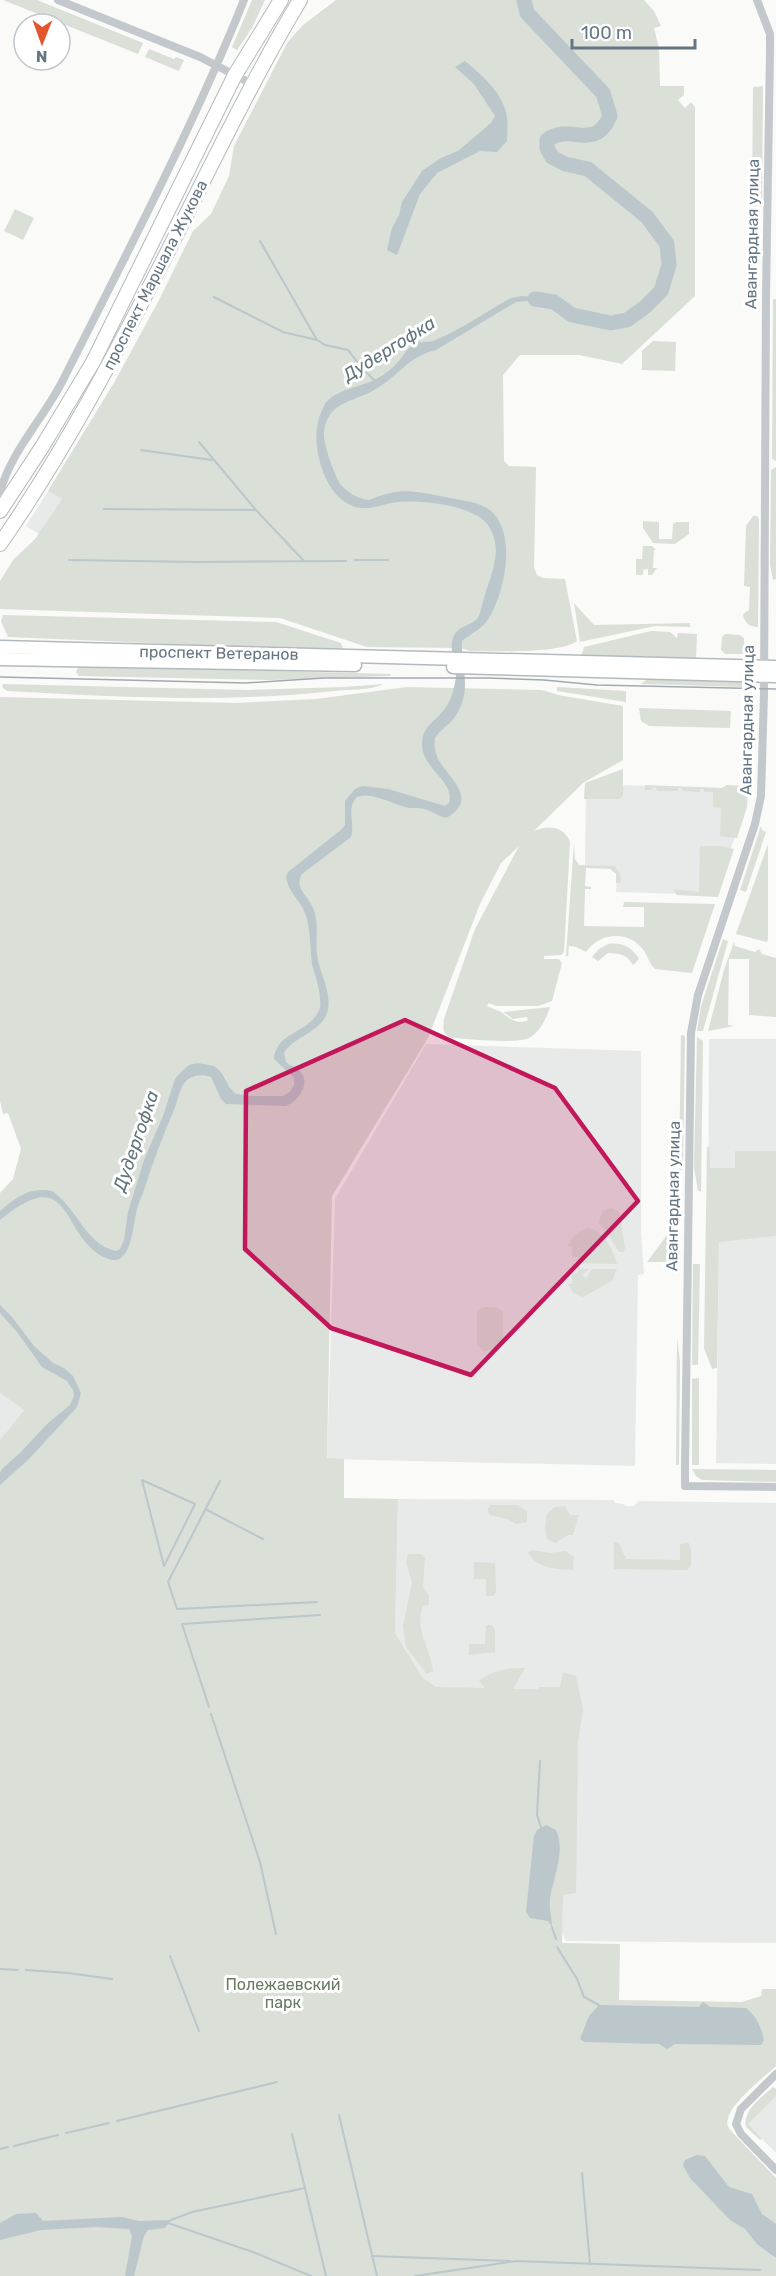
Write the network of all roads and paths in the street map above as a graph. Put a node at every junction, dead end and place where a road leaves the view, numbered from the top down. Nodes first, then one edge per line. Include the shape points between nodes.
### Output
1 (58, 0) edge
2 (244, 0) edge
3 (281, 0) edge
4 (300, 0) edge
5 (757, 0) edge
6 (217, 66) junction
7 (235, 75) junction
8 (252, 84) junction
9 (0, 492) edge
10 (0, 506) edge
11 (0, 544) edge
12 (0, 646) edge
13 (0, 659) edge
14 (438, 663) junction
15 (770, 671) edge
16 (776, 1487) edge
17 (776, 2074) edge
18 (776, 2170) edge

1 - 6 street
2 - 6 street
3 - 7 main road, проспект Маршала Жукова
4 - 8 main road, проспект Маршала Жукова
5 - 15 street, Авангардная улица via 770,34 766,296
6 - 7 street
6 - 9 street via 58,390 17,451
7 - 8 street
7 - 10 main road, проспект Маршала Жукова via 93,362 42,447
8 - 11 main road, проспект Маршала Жукова via 100,381
12 - 14 main road, проспект Ветеранов
13 - 14 main road, проспект Ветеранов
14 - 15 main road
15 - 16 street, Авангардная улица via 760,805 698,995 691,1034 685,1486
17 - 18 street via 741,2109 736,2124

